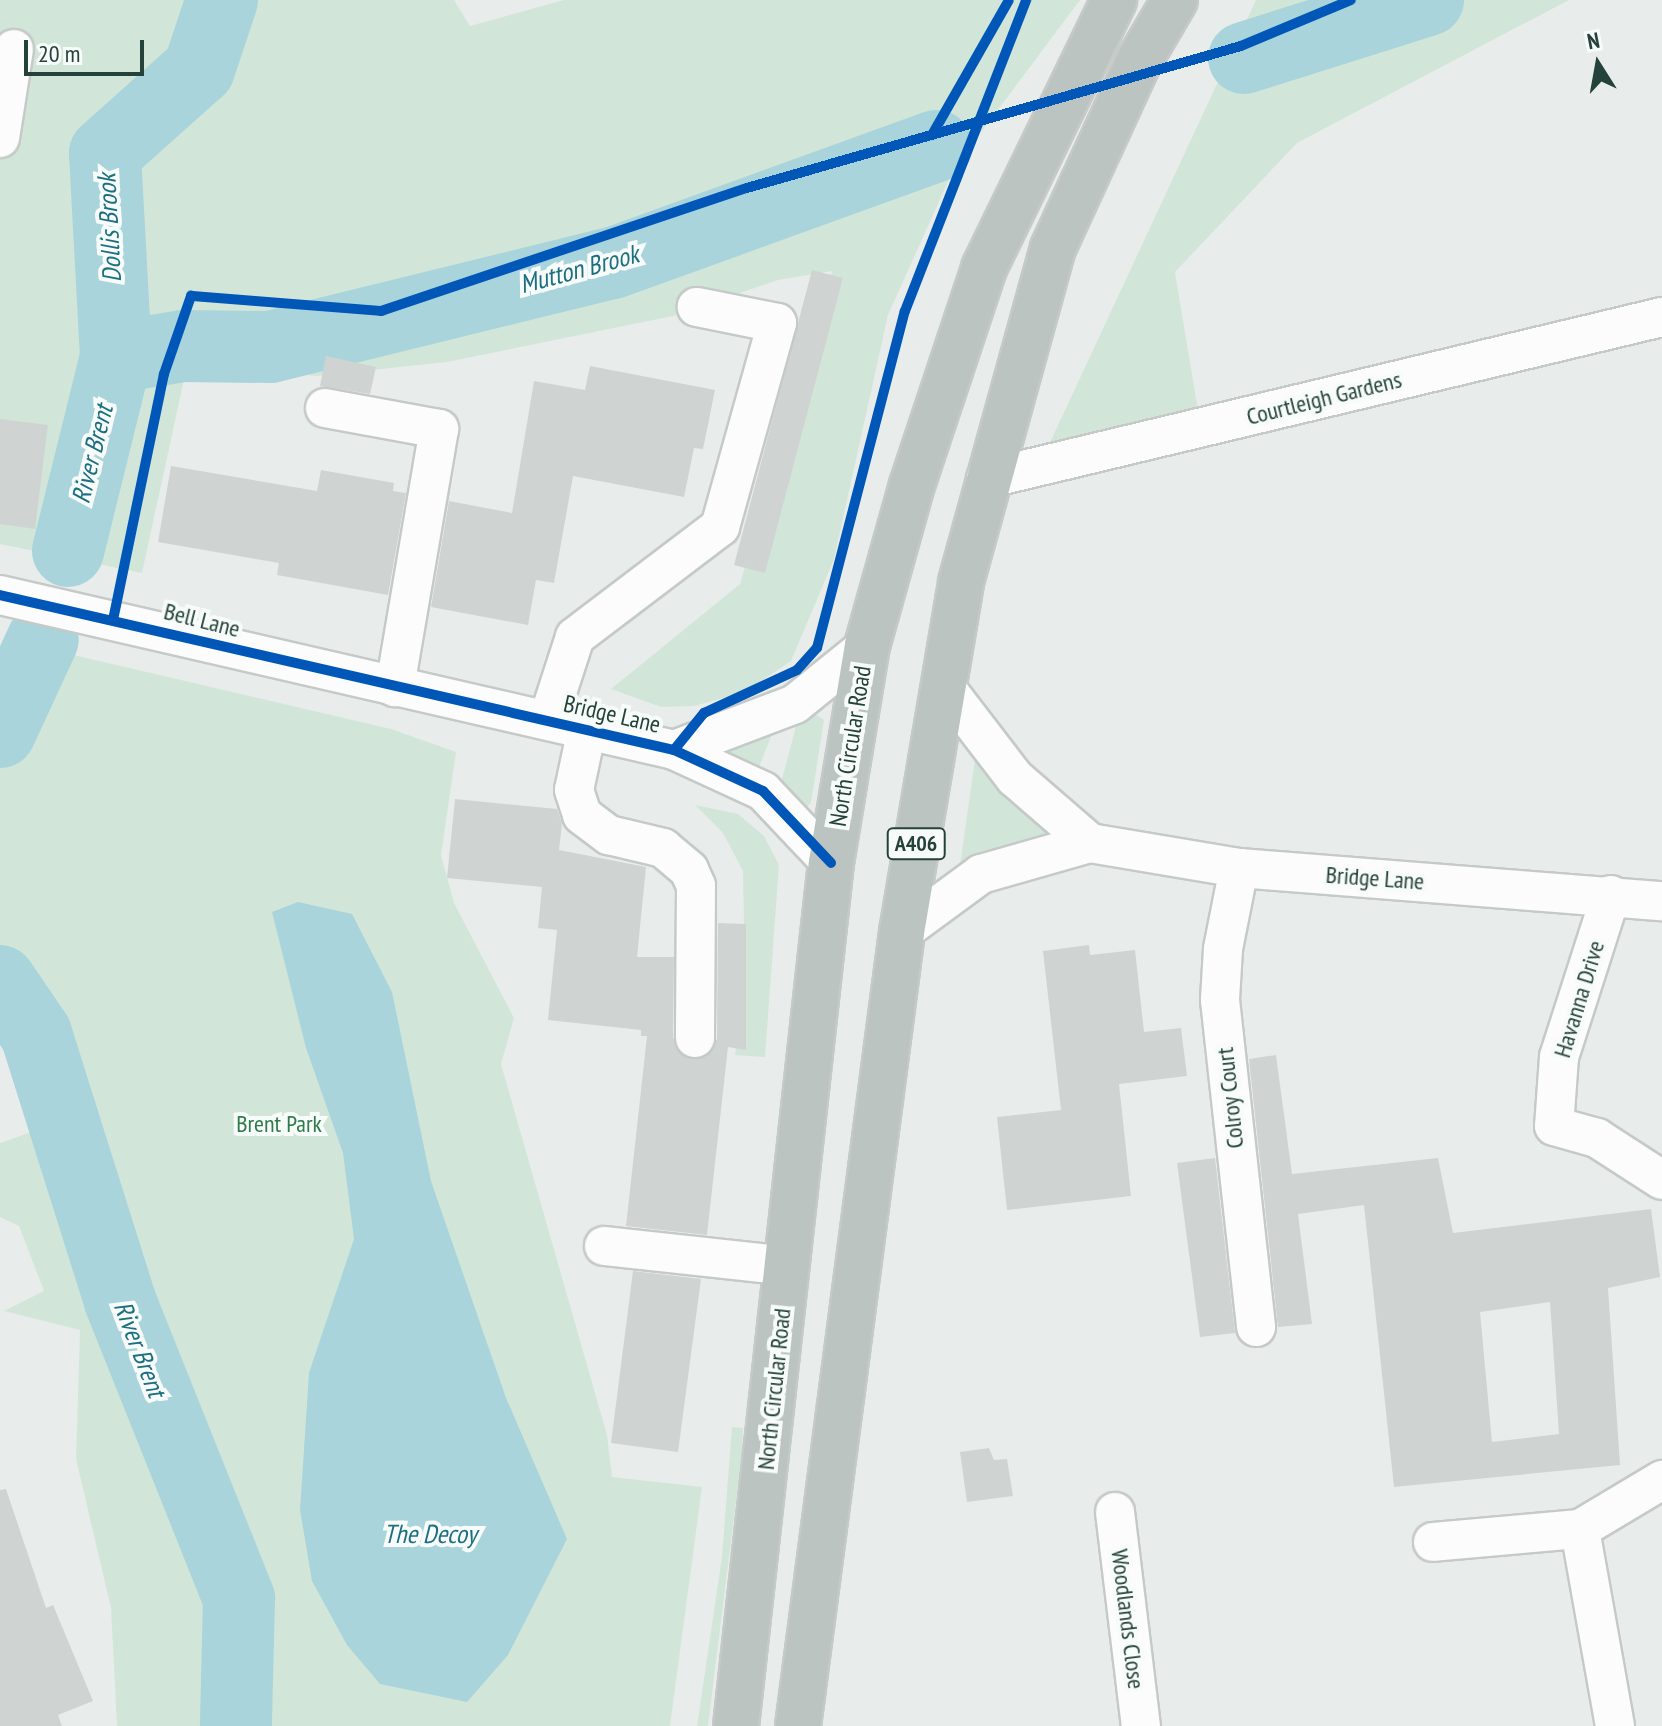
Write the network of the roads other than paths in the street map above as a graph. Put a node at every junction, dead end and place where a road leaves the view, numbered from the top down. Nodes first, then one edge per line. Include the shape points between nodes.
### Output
1 (1114, 0) edge
2 (1175, 0) edge
3 (14, 49) dead end
4 (0, 138) edge
5 (697, 307) dead end
6 (1662, 317) edge
7 (325, 408) dead end
8 (986, 479) junction
9 (0, 595) edge
10 (867, 646) junction
11 (942, 683) junction
12 (395, 687) junction
13 (548, 720) junction
14 (587, 729) junction
15 (674, 750) junction
16 (1090, 843) junction
17 (831, 863) junction
18 (1239, 868) junction
19 (1611, 895) junction
20 (1662, 901) edge
21 (902, 932) junction
22 (695, 1038) dead end
23 (1662, 1180) edge
24 (604, 1246) dead end
25 (787, 1266) junction
26 (1256, 1327) dead end
27 (1662, 1480) edge
28 (1115, 1512) dead end
29 (1580, 1529) junction
30 (1433, 1542) dead end
31 (736, 1726) edge
32 (798, 1726) edge
33 (1141, 1726) edge
34 (1615, 1726) edge

1 - 10 highway, North Circular Road via 984,268 912,485
2 - 8 highway, A406 via 1139,61 1053,248
3 - 4 street
5 - 13 street via 777,323 720,527 575,637
6 - 8 street, Courtleigh Gardens
7 - 12 street via 439,429
8 - 11 highway, A406
9 - 12 street, Bell Lane
10 - 15 street via 795,704
10 - 17 highway, North Circular Road
11 - 16 street via 1015,778
11 - 21 highway, A406
12 - 13 street, Bridge Lane
13 - 14 street, Bridge Lane
14 - 15 street, Bridge Lane
14 - 22 street via 574,790 582,815 609,835 663,848 689,870 696,886
15 - 17 street, Bridge Lane via 763,791
16 - 18 street, Bridge Lane
16 - 21 street, Bridge Lane via 981,874
17 - 25 highway, North Circular Road
18 - 19 street, Bridge Lane
18 - 26 street, Colroy Court via 1223,949 1220,1000
19 - 20 street, Bridge Lane
19 - 23 street, Havanna Drive via 1559,1057 1554,1126 1597,1138
21 - 32 highway, A406
24 - 25 street
25 - 31 highway, North Circular Road
27 - 29 street
28 - 33 street, Woodlands Close
29 - 30 street
29 - 34 street

